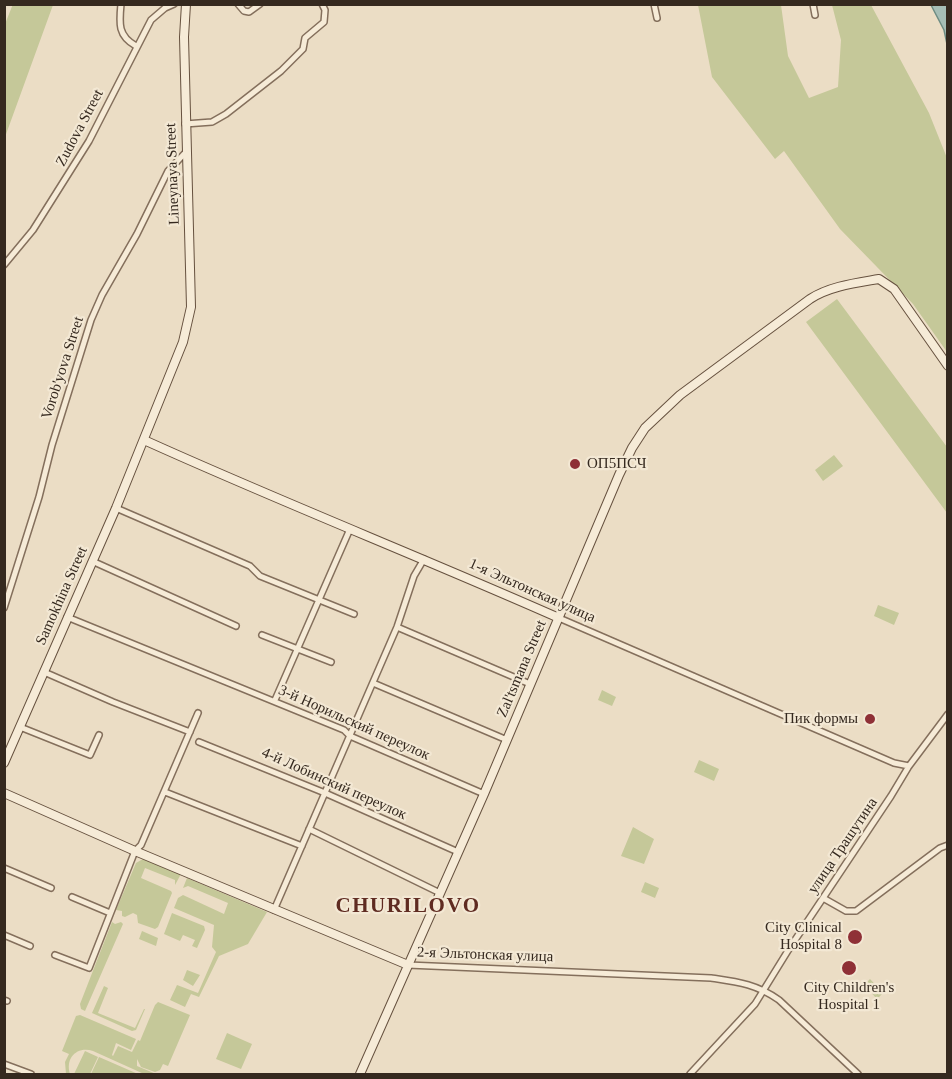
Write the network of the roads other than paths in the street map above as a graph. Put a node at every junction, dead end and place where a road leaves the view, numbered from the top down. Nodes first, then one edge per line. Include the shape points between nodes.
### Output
1 (121, 4) edge
2 (174, 4) edge
3 (186, 4) edge
4 (238, 4) edge
5 (260, 4) edge
6 (322, 4) edge
7 (654, 4) edge
8 (813, 4) edge
9 (815, 15) dead end
10 (657, 18) dead end
11 (136, 46) junction
12 (185, 124) junction
13 (186, 152) junction
14 (4, 265) edge
15 (948, 366) edge
16 (144, 440) junction
17 (116, 508) junction
18 (350, 529) junction
19 (424, 559) junction
20 (93, 561) junction
21 (317, 600) junction
22 (4, 608) edge
23 (354, 614) dead end
24 (68, 617) junction
25 (559, 618) junction
26 (236, 626) dead end
27 (398, 627) junction
28 (262, 635) dead end
29 (296, 648) junction
30 (331, 662) dead end
31 (44, 672) junction
32 (373, 683) junction
33 (530, 684) junction
34 (275, 700) junction
35 (198, 713) dead end
36 (948, 714) edge
37 (20, 727) junction
38 (190, 732) junction
39 (99, 735) dead end
40 (350, 736) junction
41 (507, 740) junction
42 (199, 742) dead end
43 (4, 763) edge
44 (909, 766) junction
45 (165, 792) junction
46 (4, 793) edge
47 (325, 793) junction
48 (484, 794) junction
49 (309, 829) junction
50 (948, 845) edge
51 (302, 846) junction
52 (135, 851) junction
53 (458, 852) junction
54 (4, 868) edge
55 (51, 888) dead end
56 (440, 892) junction
57 (72, 897) dead end
58 (823, 898) junction
59 (274, 910) junction
60 (110, 913) junction
61 (4, 935) edge
62 (30, 946) dead end
63 (55, 955) dead end
64 (408, 965) junction
65 (765, 990) junction
66 (4, 1064) edge
67 (30, 1074) edge
68 (360, 1074) edge
69 (690, 1074) edge
70 (858, 1074) edge

1 - 11 street via 120,30
2 - 11 street, Zudova Street via 150,20
3 - 12 street, Lineynaya Street
4 - 5 street via 249,12
6 - 12 street via 324,22 305,38 303,49 281,71 212,122
7 - 10 street
8 - 9 street
11 - 14 street, Zudova Street via 89,141 33,230
12 - 13 street, Lineynaya Street
13 - 16 street, Lineynaya Street via 188,323
13 - 22 street, Vorob'yova Street via 168,171 91,320
15 - 25 street, Zal'tsmana Street via 894,289 879,279 818,294 680,395 645,428 619,474
16 - 17 street, Samokhina Street
16 - 18 street, 1-я Эльтонская улица
17 - 20 street, Samokhina Street
17 - 21 street via 250,566 260,576
18 - 19 street, 1-я Эльтонская улица
18 - 21 street
19 - 25 street, 1-я Эльтонская улица
19 - 27 street via 414,576
20 - 24 street, Samokhina Street
20 - 26 street
21 - 23 street
21 - 29 street
24 - 31 street, Samokhina Street
24 - 34 street, 3-й Норильский переулок
25 - 33 street, Zal'tsmana Street
25 - 44 street, 1-я Эльтонская улица
27 - 32 street
27 - 33 street
28 - 29 street
29 - 30 street
29 - 34 street
31 - 37 street, Samokhina Street
31 - 38 street
32 - 40 street
32 - 41 street
33 - 41 street, Zal'tsmana Street
34 - 40 street, 3-й Норильский переулок
35 - 38 street
36 - 44 street, улица Трашутина
37 - 39 street via 90,755
37 - 43 street, Samokhina Street
38 - 45 street
40 - 47 street
40 - 48 street, 3-й Норильский переулок
41 - 48 street, Zal'tsmana Street
42 - 47 street, 4-й Лобинский переулок
44 - 58 street, улица Трашутина
45 - 51 street
45 - 52 street
46 - 52 street, 2-я Эльтонская улица
47 - 49 street
47 - 53 street, 4-й Лобинский переулок
48 - 53 street, Zal'tsmana Street
49 - 51 street
49 - 56 street
50 - 58 street via 856,910 846,911
51 - 59 street
52 - 59 street, 2-я Эльтонская улица
52 - 60 street
53 - 56 street, Zal'tsmana Street
54 - 55 street
56 - 64 street, Zal'tsmana Street
57 - 60 street
58 - 65 street, улица Трашутина
59 - 64 street, 2-я Эльтонская улица
60 - 63 street via 89,968
61 - 62 street
64 - 65 street, 2-я Эльтонская улица via 711,978
64 - 68 street, Zal'tsmana Street
65 - 69 street, улица Трашутина
65 - 70 street, 2-я Эльтонская улица
66 - 67 street

